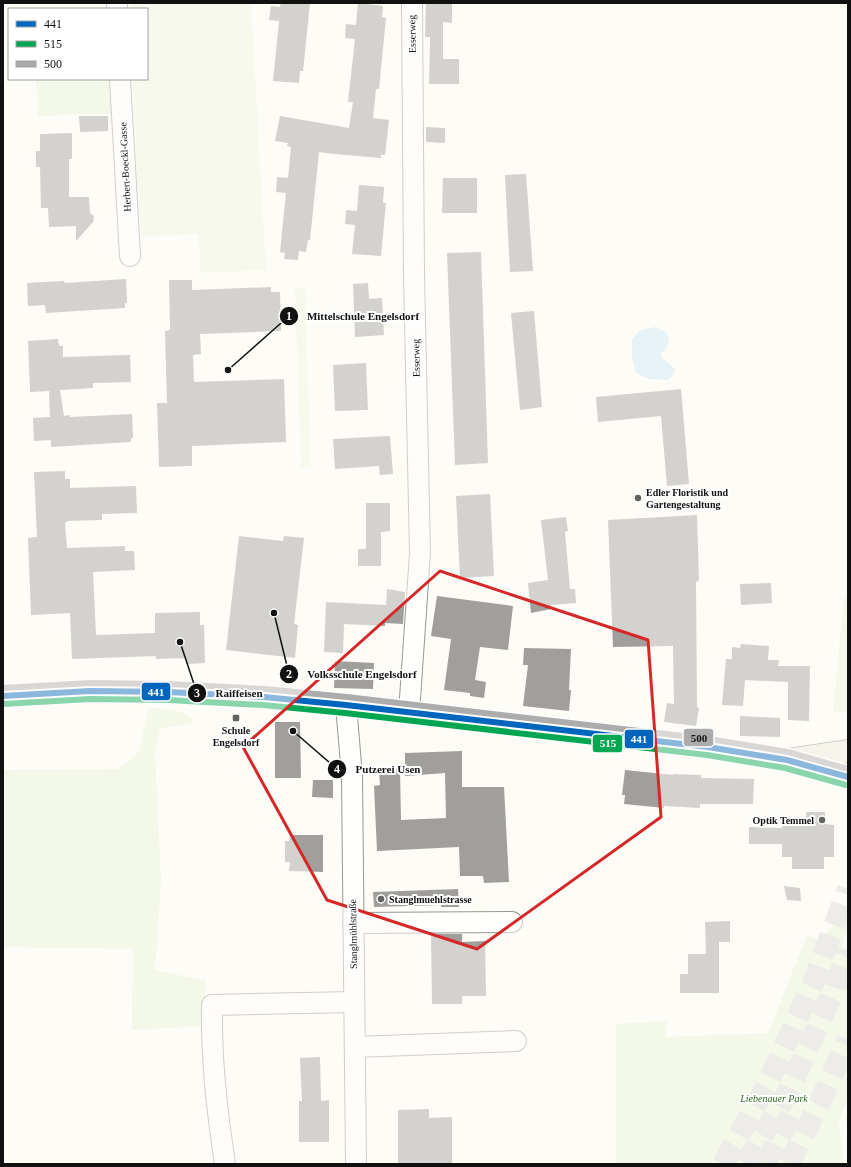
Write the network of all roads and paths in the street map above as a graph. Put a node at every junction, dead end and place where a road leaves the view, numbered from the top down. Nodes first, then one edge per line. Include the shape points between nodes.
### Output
1 (412, 3) edge
2 (120, 80) edge
3 (130, 256) dead end
4 (3, 696) edge
5 (346, 705) junction
6 (409, 713) junction
7 (848, 751) edge
8 (787, 760) junction
9 (848, 777) edge
10 (512, 922) dead end
11 (353, 923) junction
12 (354, 1002) junction
13 (516, 1041) dead end
14 (355, 1047) junction
15 (225, 1164) edge
16 (356, 1164) edge

1 - 6 street, Esserweg via 420,553
2 - 3 street, Herbert-Boeckl-Gasse
4 - 5 main road via 90,691 168,692
5 - 6 main road
5 - 11 street, Stanglmühlstraße via 352,776
6 - 8 main road via 708,747
7 - 8 main road
8 - 9 main road
10 - 11 street
11 - 12 street, Stanglmühlstraße
12 - 14 street, Stanglmühlstraße
12 - 15 street via 212,1005 215,1099
13 - 14 street
14 - 16 street, Stanglmühlstraße

